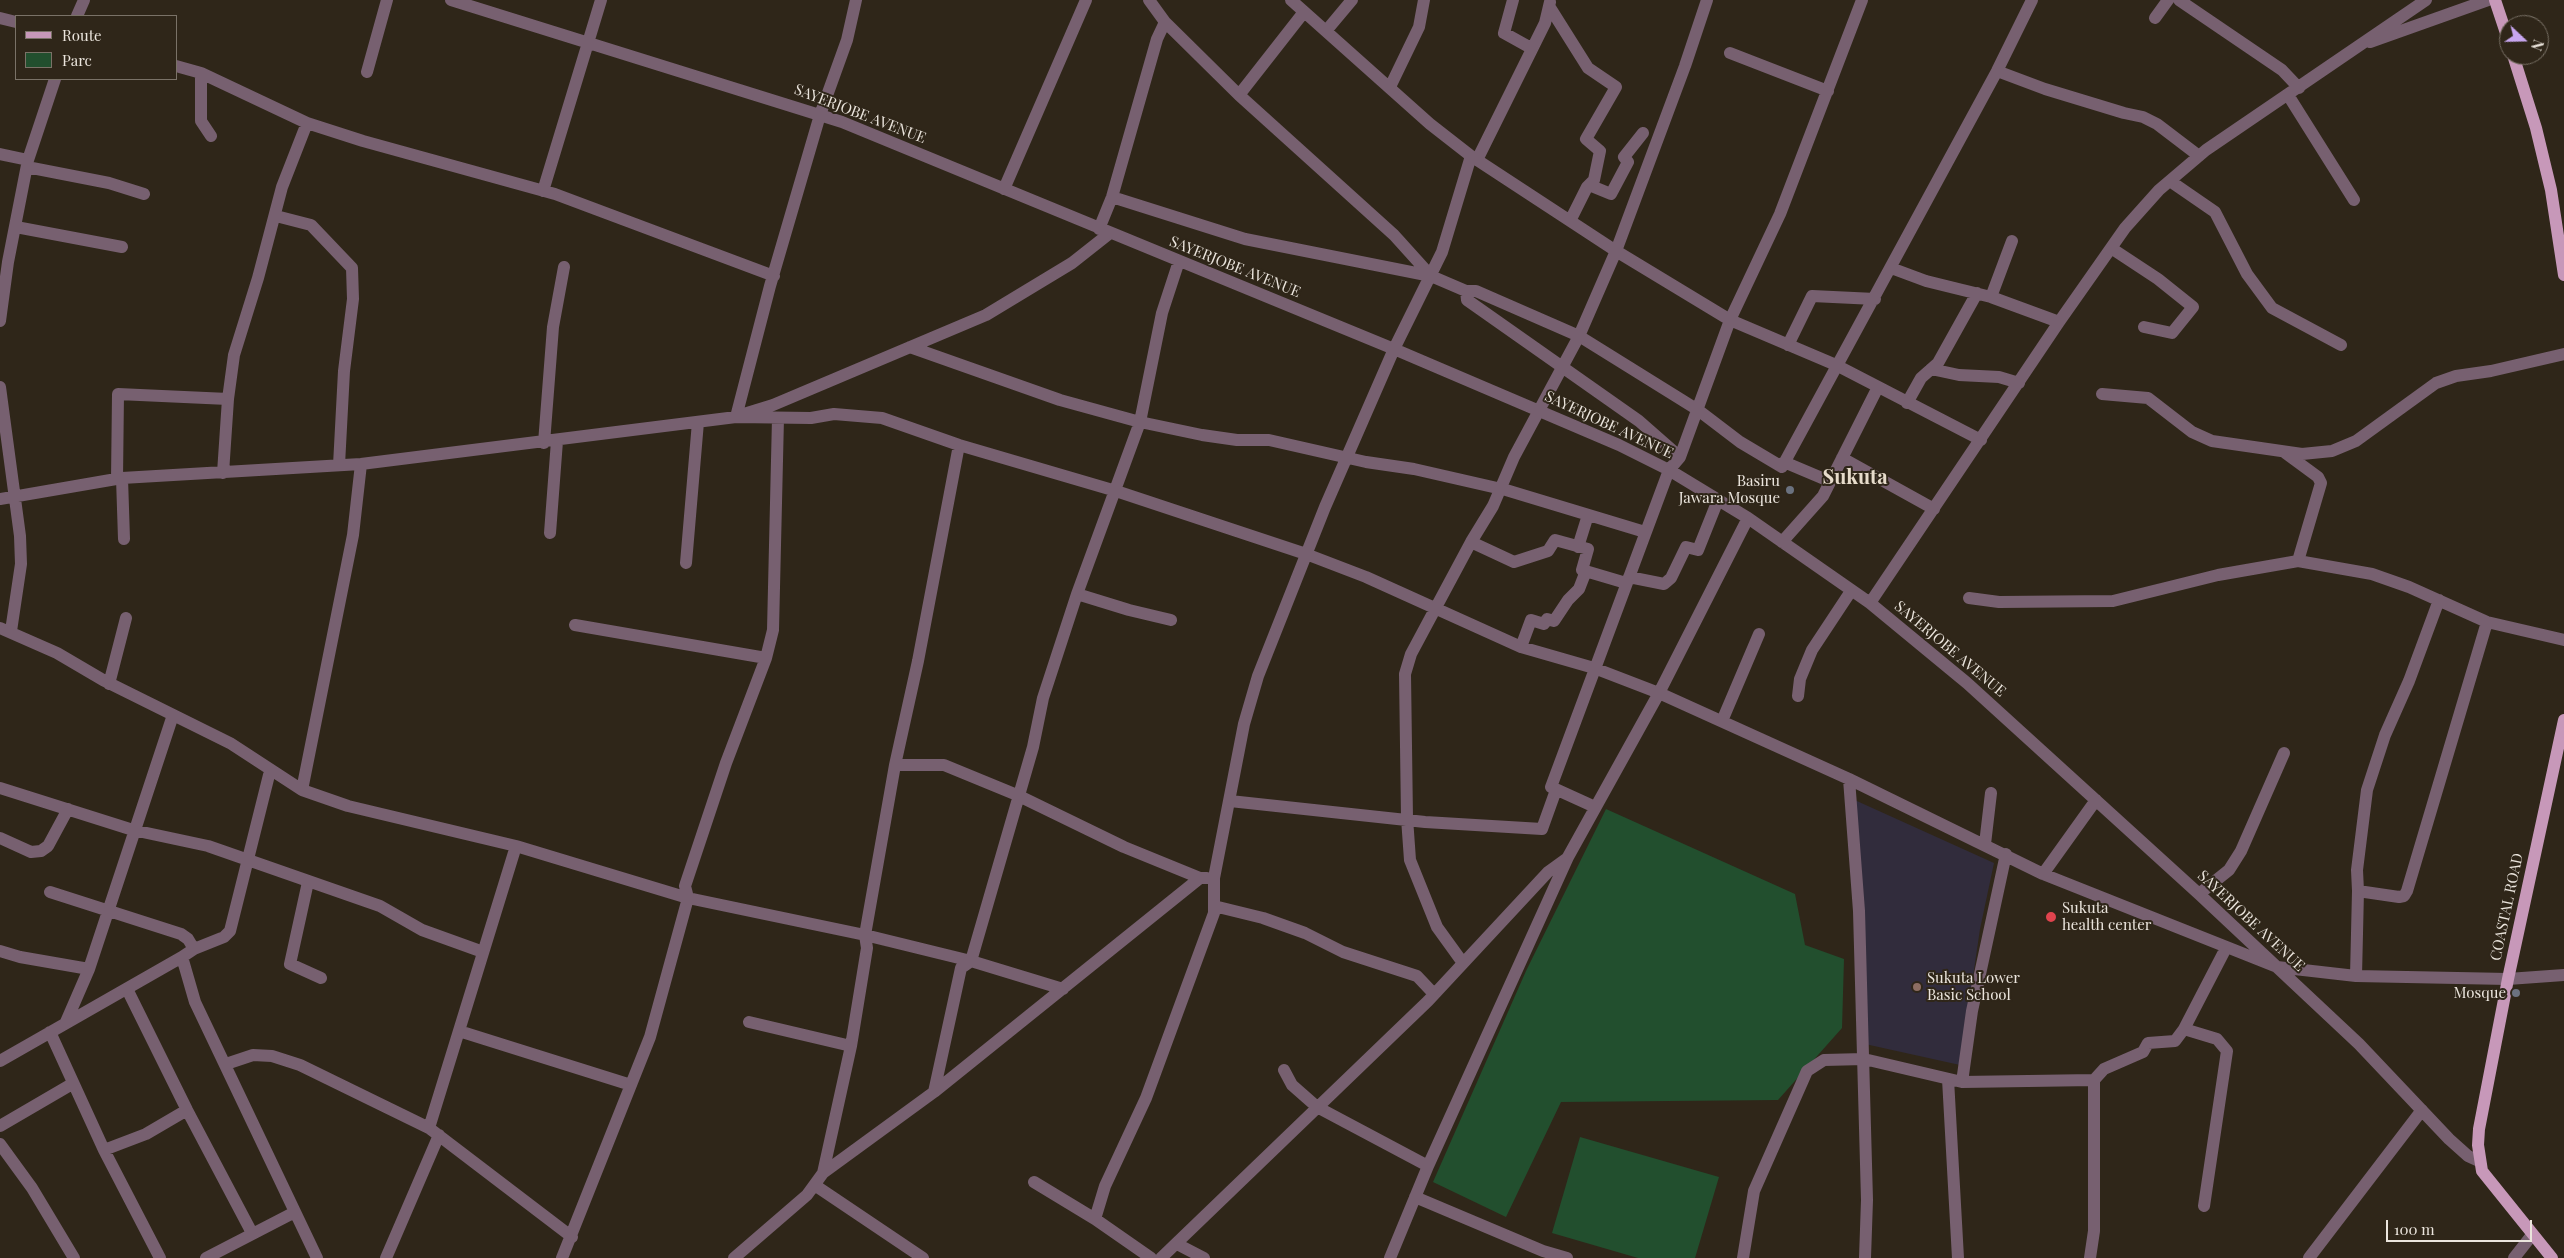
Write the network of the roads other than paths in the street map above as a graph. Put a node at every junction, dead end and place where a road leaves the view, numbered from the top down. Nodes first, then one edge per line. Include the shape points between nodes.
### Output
1 (84, 0) edge
2 (388, 0) edge
3 (451, 0) edge
4 (600, 0) edge
5 (856, 0) edge
6 (1086, 0) edge
7 (1149, 0) edge
8 (1291, 0) edge
9 (1352, 0) edge
10 (1424, 0) edge
11 (1514, 0) edge
12 (1707, 0) edge
13 (1862, 0) edge
14 (2032, 0) edge
15 (2168, 0) edge
16 (2179, 0) edge
17 (2426, 0) edge
18 (2488, 0) edge
19 (2495, 0) edge
20 (1550, 3) edge
21 (1304, 12) junction
22 (77, 15) edge
23 (2500, 15) edge
24 (0, 18) edge
25 (2156, 18) dead end
26 (15, 22) edge
27 (1165, 22) junction
28 (1326, 31) junction
29 (588, 44) junction
30 (1532, 48) junction
31 (2353, 48) junction
32 (1730, 53) dead end
33 (2516, 65) edge
34 (178, 67) edge
35 (1997, 71) junction
36 (367, 72) dead end
37 (201, 74) junction
38 (55, 80) edge
39 (1390, 87) junction
40 (2299, 88) junction
41 (1828, 91) junction
42 (1239, 94) junction
43 (2288, 96) junction
44 (820, 115) junction
45 (307, 123) junction
46 (1643, 133) dead end
47 (211, 136) dead end
48 (0, 154) edge
49 (2199, 156) junction
50 (1474, 158) junction
51 (28, 163) junction
52 (2170, 181) junction
53 (1589, 185) junction
54 (1004, 189) junction
55 (543, 191) junction
56 (144, 194) dead end
57 (1112, 197) junction
58 (2354, 200) dead end
59 (276, 216) junction
60 (1570, 221) junction
61 (16, 227) junction
62 (1105, 231) junction
63 (2012, 241) dead end
64 (122, 247) dead end
65 (2111, 248) junction
66 (1616, 251) junction
67 (2562, 251) edge
68 (1179, 261) junction
69 (4, 262) edge
70 (564, 267) dead end
71 (1891, 268) junction
72 (2564, 275) edge
73 (774, 276) junction
74 (1431, 276) junction
75 (1466, 291) junction
76 (1977, 293) junction
77 (1991, 297) junction
78 (1875, 298) junction
79 (1730, 320) junction
80 (0, 321) edge
81 (2059, 322) junction
82 (2144, 327) dead end
83 (1579, 336) junction
84 (1788, 344) junction
85 (2341, 344) dead end
86 (910, 347) junction
87 (1394, 350) junction
88 (2564, 354) edge
89 (1836, 365) junction
90 (1563, 368) junction
91 (1931, 369) junction
92 (2019, 383) junction
93 (1878, 387) junction
94 (0, 388) edge
95 (2102, 394) dead end
96 (228, 399) junction
97 (1907, 403) junction
98 (1538, 410) junction
99 (1698, 410) junction
100 (736, 417) junction
101 (778, 418) junction
102 (698, 422) junction
103 (1140, 422) junction
104 (1982, 440) junction
105 (557, 441) junction
106 (544, 443) junction
107 (959, 445) junction
108 (2284, 451) junction
109 (1680, 456) junction
110 (1347, 458) junction
111 (1842, 458) junction
112 (1784, 462) junction
113 (362, 464) junction
114 (339, 465) junction
115 (1669, 470) junction
116 (223, 473) junction
117 (120, 478) junction
118 (1829, 481) junction
119 (1500, 489) junction
120 (1116, 491) junction
121 (14, 496) junction
122 (0, 499) edge
123 (1718, 500) junction
124 (1934, 509) junction
125 (1588, 515) junction
126 (1748, 518) junction
127 (1646, 532) junction
128 (550, 533) dead end
129 (124, 539) dead end
130 (1471, 542) junction
131 (1782, 542) junction
132 (1578, 547) junction
133 (1306, 554) junction
134 (2298, 561) junction
135 (686, 563) dead end
136 (1586, 571) junction
137 (1628, 580) junction
138 (1852, 591) junction
139 (1077, 594) junction
140 (1969, 598) dead end
141 (2438, 600) junction
142 (1870, 603) junction
143 (1436, 608) junction
144 (126, 618) dead end
145 (1171, 620) dead end
146 (2487, 622) junction
147 (575, 625) dead end
148 (5, 629) edge
149 (1759, 634) dead end
150 (2564, 640) edge
151 (1520, 647) junction
152 (766, 658) junction
153 (1594, 668) junction
154 (110, 684) junction
155 (1659, 693) junction
156 (1798, 696) dead end
157 (172, 715) junction
158 (2564, 720) edge
159 (1722, 721) junction
160 (2284, 753) dead end
161 (895, 765) junction
162 (270, 771) junction
163 (1849, 779) junction
164 (0, 788) edge
165 (302, 790) junction
166 (1556, 790) junction
167 (1991, 793) dead end
168 (1017, 795) junction
169 (1230, 800) junction
170 (2096, 800) junction
171 (1595, 807) junction
172 (68, 809) junction
173 (1406, 818) junction
174 (133, 830) junction
175 (0, 838) edge
176 (1985, 844) junction
177 (516, 846) junction
178 (2006, 854) junction
179 (1568, 857) junction
180 (247, 860) junction
181 (2043, 874) junction
182 (1200, 878) junction
183 (1214, 878) junction
184 (308, 882) junction
185 (2358, 891) junction
186 (50, 892) dead end
187 (2199, 894) junction
188 (688, 898) junction
189 (1214, 906) junction
190 (107, 910) junction
191 (865, 934) junction
192 (2226, 948) junction
193 (194, 949) junction
194 (0, 951) edge
195 (483, 952) junction
196 (182, 957) junction
197 (971, 961) junction
198 (1463, 963) junction
199 (2277, 967) junction
200 (89, 969) junction
201 (2564, 975) edge
202 (2356, 976) junction
203 (321, 978) dead end
204 (2508, 978) junction
205 (1063, 988) junction
206 (127, 989) junction
207 (1434, 994) junction
208 (66, 1022) junction
209 (749, 1022) dead end
210 (2184, 1029) junction
211 (459, 1031) junction
212 (50, 1032) junction
213 (851, 1046) junction
214 (1864, 1058) junction
215 (0, 1061) edge
216 (226, 1064) junction
217 (1284, 1070) dead end
218 (1948, 1079) junction
219 (2094, 1080) junction
220 (1962, 1082) junction
221 (72, 1084) junction
222 (631, 1085) junction
223 (934, 1092) junction
224 (1317, 1106) junction
225 (187, 1110) junction
226 (2422, 1110) junction
227 (0, 1126) edge
228 (434, 1132) junction
229 (0, 1144) edge
230 (104, 1150) junction
231 (2479, 1161) junction
232 (1428, 1166) junction
233 (823, 1173) junction
234 (1034, 1182) dead end
235 (816, 1186) junction
236 (1415, 1197) junction
237 (2204, 1206) dead end
238 (296, 1212) junction
239 (1095, 1219) junction
240 (252, 1233) junction
241 (2532, 1235) junction
242 (572, 1237) junction
243 (1177, 1244) junction
244 (1746, 1257) edge
245 (74, 1258) edge
246 (160, 1258) edge
247 (206, 1258) edge
248 (317, 1258) edge
249 (386, 1258) edge
250 (562, 1258) edge
251 (734, 1258) edge
252 (923, 1258) edge
253 (1151, 1258) edge
254 (1161, 1258) edge
255 (1204, 1258) edge
256 (1390, 1258) edge
257 (1567, 1258) edge
258 (1865, 1258) edge
259 (1958, 1258) edge
260 (2090, 1258) edge
261 (2309, 1258) edge
262 (2514, 1258) edge
263 (2552, 1258) edge

1 - 22 street
2 - 36 street
3 - 29 street, SAYERJOBE AVENUE
4 - 29 street
5 - 44 street via 847,40
6 - 54 street
7 - 27 street
8 - 21 street
9 - 28 street
10 - 39 street via 1419,27
11 - 30 street via 1504,33
12 - 66 street
13 - 41 street
14 - 35 street
15 - 25 street
16 - 40 street via 2254,49
17 - 31 street
18 - 31 street
19 - 23 main road
20 - 30 street via 1545,23
20 - 53 street via 1588,68 1616,87 1586,139 1600,151 1594,180
21 - 28 street
21 - 42 street
24 - 26 street
27 - 42 street
27 - 57 street
28 - 39 street
29 - 44 street, SAYERJOBE AVENUE
29 - 55 street
30 - 50 street
31 - 40 street
32 - 41 street
33 - 67 main road via 2536,128
34 - 37 street
35 - 49 street via 2044,89 2143,117
35 - 71 street
37 - 45 street
37 - 47 street via 201,121
38 - 51 street
39 - 50 street
40 - 43 street
41 - 79 street via 1780,214
42 - 74 street via 1394,234
43 - 49 street
43 - 58 street
44 - 54 street, SAYERJOBE AVENUE
44 - 73 street
45 - 55 street
45 - 59 street via 282,187
46 - 53 street via 1624,157 1628,162 1612,194
48 - 51 street
49 - 52 street
50 - 60 street
50 - 74 street
51 - 56 street
51 - 61 street
52 - 65 street via 2125,228
52 - 85 street via 2215,212 2247,274 2272,308
53 - 60 street
54 - 62 street, SAYERJOBE AVENUE
55 - 73 street
57 - 62 street
57 - 74 street via 1245,239
59 - 96 street via 234,355
59 - 114 street via 311,225 352,268 353,299 344,371
60 - 66 street
61 - 64 street
61 - 69 street
62 - 68 street, SAYERJOBE AVENUE
62 - 86 street via 1072,263 1027,292
63 - 77 street
65 - 81 street
65 - 82 street via 2193,307 2172,333
66 - 79 street
66 - 83 street
67 - 72 main road
68 - 87 street, SAYERJOBE AVENUE
68 - 103 street via 1162,314
69 - 80 street
70 - 106 street via 553,328
71 - 76 street via 1926,281
71 - 78 street
73 - 100 street
74 - 75 street
74 - 87 street
75 - 83 street via 1476,291
75 - 90 street via 1467,300
76 - 77 street
76 - 91 street
77 - 81 street
78 - 84 street via 1812,296
78 - 89 street
79 - 84 street
79 - 99 street
81 - 92 street
83 - 90 street
83 - 99 street
84 - 89 street
86 - 100 street via 773,406
86 - 103 street via 1060,400
87 - 98 street, SAYERJOBE AVENUE
87 - 110 street
88 - 108 street via 2456,376 2436,384 2356,441 2332,451 2302,454
89 - 93 street
89 - 112 street
90 - 98 street
90 - 109 street via 1639,421
91 - 92 street via 1960,375 1999,377
91 - 97 street via 1921,378
92 - 104 street
93 - 97 street
93 - 111 street
94 - 121 street
95 - 108 street via 2148,398 2192,432 2212,441
96 - 116 street
96 - 117 street via 118,394
97 - 104 street
98 - 115 street, SAYERJOBE AVENUE
98 - 119 street
99 - 109 street
99 - 112 street via 1748,447 1782,467
100 - 101 street
100 - 102 street
101 - 107 street via 834,414 882,418
101 - 152 street via 773,630
102 - 105 street
102 - 135 street
103 - 110 street via 1237,440 1269,440
103 - 120 street
104 - 124 street
105 - 106 street
105 - 128 street
106 - 113 street
107 - 120 street
107 - 161 street
108 - 134 street via 2318,477 2321,483
109 - 115 street
110 - 119 street via 1414,469
110 - 133 street
111 - 118 street
111 - 124 street
112 - 118 street
113 - 114 street
113 - 165 street via 353,535
114 - 116 street
115 - 123 street, SAYERJOBE AVENUE
115 - 127 street
116 - 117 street
117 - 121 street
117 - 129 street
118 - 131 street via 1824,496
119 - 125 street
119 - 130 street
120 - 133 street
120 - 139 street
121 - 122 street
121 - 148 street via 21,564
123 - 126 street, SAYERJOBE AVENUE
123 - 137 street via 1698,550 1686,547 1671,578 1664,584
124 - 142 street
125 - 127 street
125 - 132 street
126 - 131 street, SAYERJOBE AVENUE
126 - 155 street
127 - 137 street
130 - 132 street via 1514,562 1548,551 1555,540
130 - 143 street
131 - 138 street, SAYERJOBE AVENUE
132 - 136 street via 1588,549 1582,570
133 - 143 street
133 - 169 street via 1258,676 1244,724
134 - 140 street via 2218,575 2113,602 1999,602
134 - 141 street via 2372,574
136 - 137 street
136 - 151 street via 1579,589 1554,621 1547,619 1544,624 1531,620
137 - 153 street
138 - 142 street, SAYERJOBE AVENUE
138 - 156 street via 1812,650 1800,679
139 - 145 street
139 - 168 street via 1043,698
141 - 146 street
141 - 185 street via 2367,790 2357,870
142 - 170 street, SAYERJOBE AVENUE via 1967,683
143 - 151 street
143 - 173 street via 1405,674
144 - 154 street
146 - 150 street
146 - 185 street via 2407,891 2399,897
147 - 152 street
148 - 154 street via 57,653
149 - 159 street
151 - 153 street
152 - 188 street via 726,763 685,886
153 - 155 street
153 - 166 street via 1550,787
154 - 157 street
155 - 159 street
155 - 171 street
157 - 162 street via 230,743
157 - 174 street
158 - 204 main road, COASTAL ROAD
159 - 163 street
160 - 187 street via 2241,851 2228,870
161 - 168 street via 944,764
161 - 191 street
162 - 165 street
162 - 180 street
163 - 176 street
163 - 214 street via 1859,911
164 - 172 street
165 - 177 street via 348,806
166 - 171 street
166 - 173 street via 1542,828 1425,822
167 - 176 street
168 - 182 street via 1124,847
168 - 197 street
169 - 173 street
169 - 183 street
170 - 181 street
170 - 187 street, SAYERJOBE AVENUE
171 - 179 street
172 - 174 street
172 - 175 street via 48,846 40,851 31,852
173 - 198 street via 1410,860 1415,875 1437,926
174 - 180 street via 208,846
174 - 190 street
176 - 178 street
177 - 188 street
177 - 195 street
178 - 181 street
178 - 220 street via 1972,1011
179 - 198 street via 1548,872
179 - 232 street
180 - 184 street
180 - 193 street via 230,930 224,937
181 - 192 street
182 - 183 street
182 - 205 street
183 - 189 street
184 - 195 street via 380,906 422,930
184 - 203 street via 290,964
185 - 202 street
186 - 190 street
187 - 199 street, SAYERJOBE AVENUE
188 - 191 street
188 - 222 street via 650,1037
189 - 207 street via 1263,918 1305,933 1343,952 1417,976
189 - 239 street via 1146,1098 1105,1186
190 - 193 street via 181,934
190 - 200 street
191 - 197 street
191 - 213 street via 868,948
192 - 199 street
192 - 210 street
193 - 196 street
194 - 200 street
195 - 211 street
196 - 206 street
196 - 216 street via 196,1002
197 - 205 street
197 - 223 street via 961,968
198 - 207 street
199 - 202 street
199 - 226 street, SAYERJOBE AVENUE via 2359,1044
200 - 208 street
201 - 204 street
202 - 204 street
204 - 231 main road, COASTAL ROAD via 2479,1128
205 - 223 street
206 - 208 street
206 - 225 street
207 - 224 street
208 - 212 street
209 - 213 street
210 - 219 street via 2174,1041 2148,1043 2142,1052 2104,1069
210 - 237 street via 2217,1039 2227,1051
211 - 222 street
211 - 228 street
212 - 215 street
212 - 221 street
213 - 233 street
214 - 218 street
214 - 244 street via 1824,1060 1807,1071 1754,1191
214 - 258 street
216 - 228 street via 253,1055 281,1059 333,1080
216 - 238 street
217 - 224 street via 1292,1085
218 - 220 street
218 - 259 street
219 - 220 street
219 - 260 street via 2094,1231
221 - 227 street
221 - 230 street
222 - 242 street
223 - 233 street
224 - 232 street
224 - 243 street
225 - 230 street via 146,1134
225 - 240 street
226 - 231 street, SAYERJOBE AVENUE via 2457,1147
226 - 261 street
228 - 242 street
228 - 249 street
229 - 245 street via 32,1188
230 - 246 street
231 - 241 main road, SAYERJOBE AVENUE via 2482,1171
232 - 236 street
233 - 235 street
234 - 239 street
235 - 251 street
235 - 252 street
236 - 256 street
236 - 257 street
238 - 240 street
238 - 248 street
239 - 253 street
240 - 247 street
241 - 262 street
241 - 263 main road, SAYERJOBE AVENUE
242 - 250 street
243 - 254 street
243 - 255 street

